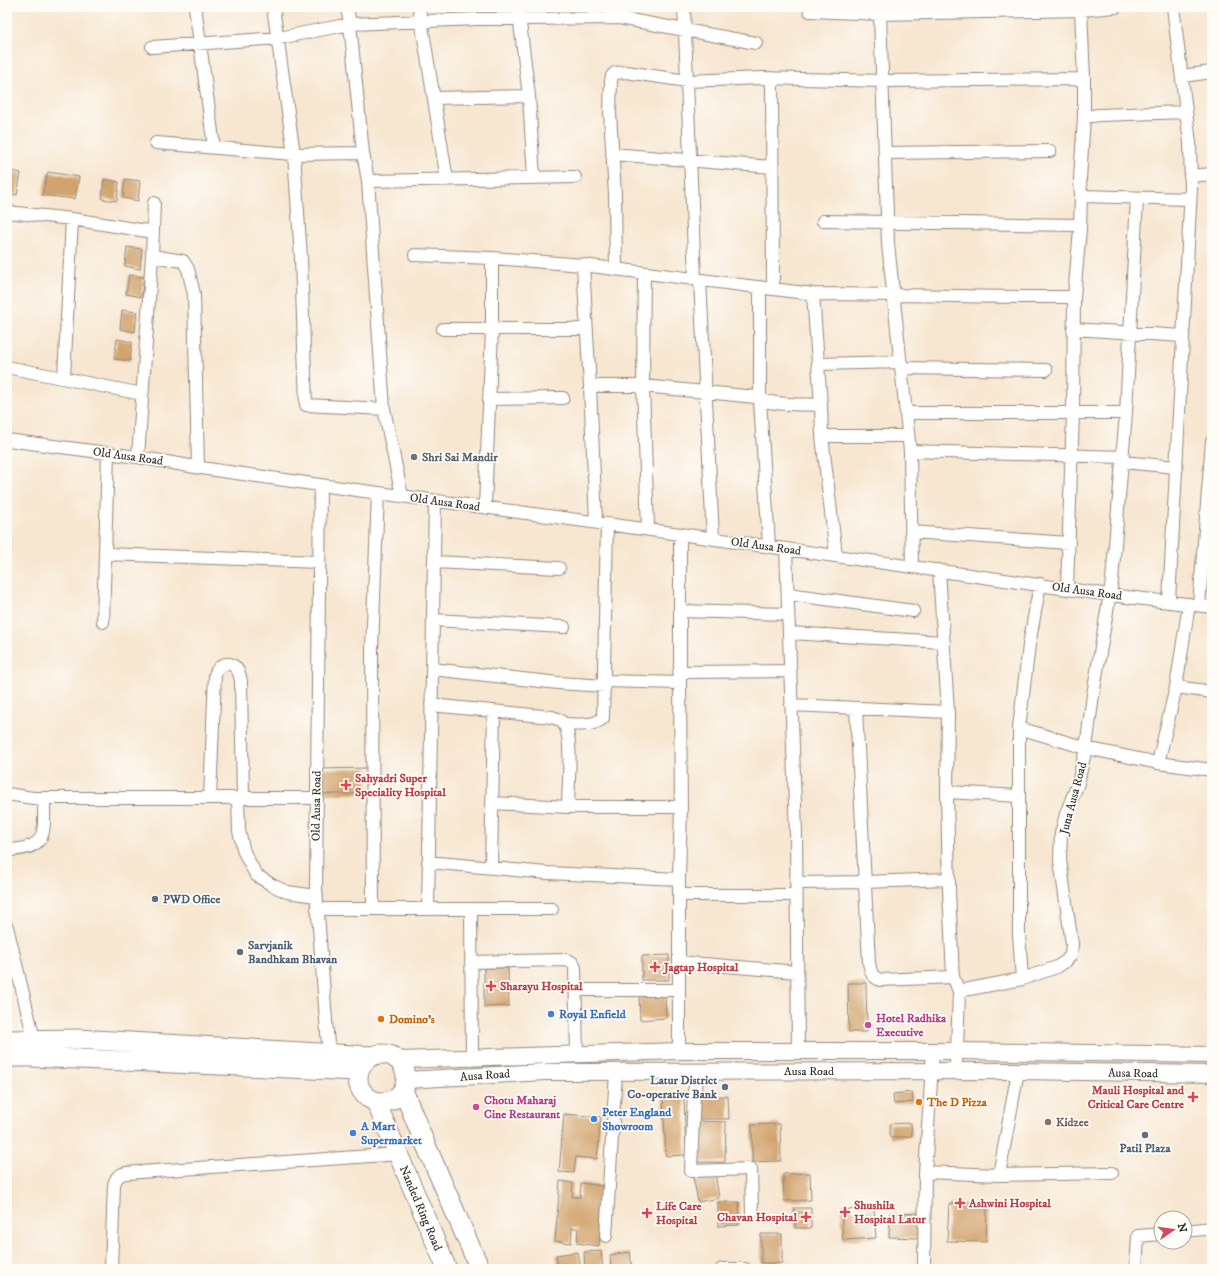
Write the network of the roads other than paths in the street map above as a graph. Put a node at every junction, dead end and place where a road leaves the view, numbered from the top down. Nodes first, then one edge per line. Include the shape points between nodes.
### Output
1 (195, 7) edge
2 (273, 7) edge
3 (347, 7) edge
4 (419, 7) edge
5 (684, 7) edge
6 (1116, 7) edge
7 (1173, 7) edge
8 (1081, 9) edge
9 (880, 10) edge
10 (810, 11) dead end
11 (519, 13) edge
12 (421, 21) junction
13 (350, 24) junction
14 (685, 29) junction
15 (279, 38) junction
16 (756, 43) dead end
17 (200, 44) junction
18 (152, 47) dead end
19 (1212, 72) edge
20 (1182, 76) junction
21 (772, 78) junction
22 (1084, 79) junction
23 (687, 81) junction
24 (883, 81) junction
25 (529, 96) junction
26 (434, 98) junction
27 (1186, 112) junction
28 (1084, 117) junction
29 (156, 143) dead end
30 (214, 147) junction
31 (1050, 151) dead end
32 (364, 153) junction
33 (885, 153) junction
34 (294, 154) junction
35 (612, 154) junction
36 (690, 161) junction
37 (772, 167) junction
38 (1212, 174) edge
39 (1190, 176) junction
40 (575, 177) dead end
41 (534, 178) junction
42 (447, 180) junction
43 (368, 181) junction
44 (1081, 196) junction
45 (1137, 198) junction
46 (1190, 199) junction
47 (154, 203) dead end
48 (7, 212) edge
49 (72, 219) junction
50 (823, 221) dead end
51 (887, 222) junction
52 (1080, 225) junction
53 (153, 232) junction
54 (415, 255) dead end
55 (152, 256) junction
56 (492, 258) junction
57 (583, 265) junction
58 (616, 269) junction
59 (644, 273) junction
60 (698, 279) junction
61 (760, 287) junction
62 (773, 289) junction
63 (813, 294) junction
64 (893, 294) junction
65 (1074, 297) junction
66 (443, 329) dead end
67 (492, 329) junction
68 (586, 329) junction
69 (1073, 329) junction
70 (1130, 333) junction
71 (1183, 336) junction
72 (818, 364) junction
73 (901, 365) junction
74 (7, 367) edge
75 (1046, 370) dead end
76 (64, 378) junction
77 (590, 386) junction
78 (643, 386) junction
79 (706, 393) junction
80 (142, 394) junction
81 (563, 398) dead end
82 (489, 399) junction
83 (760, 400) junction
84 (821, 404) junction
85 (384, 409) junction
86 (906, 413) junction
87 (1073, 413) junction
88 (1126, 413) junction
89 (822, 436) junction
90 (908, 436) junction
91 (7, 440) edge
92 (1212, 441) edge
93 (910, 450) junction
94 (108, 453) junction
95 (1071, 455) junction
96 (138, 457) junction
97 (1123, 460) junction
98 (198, 467) junction
99 (1176, 468) junction
100 (320, 485) junction
101 (378, 493) junction
102 (402, 496) junction
103 (435, 501) junction
104 (485, 507) junction
105 (601, 523) junction
106 (648, 529) junction
107 (911, 532) junction
108 (680, 534) junction
109 (713, 538) junction
110 (1069, 543) junction
111 (769, 546) junction
112 (786, 549) junction
113 (105, 554) junction
114 (836, 555) junction
115 (319, 562) junction
116 (434, 562) junction
117 (912, 567) junction
118 (559, 568) dead end
119 (939, 570) junction
120 (1040, 584) junction
121 (1067, 588) junction
122 (788, 594) junction
123 (1110, 595) junction
124 (1169, 601) junction
125 (1194, 604) junction
126 (1212, 607) edge
127 (680, 611) junction
128 (913, 611) dead end
129 (788, 614) junction
130 (433, 620) junction
131 (103, 622) dead end
132 (564, 627) dead end
133 (789, 633) junction
134 (944, 642) junction
135 (432, 669) junction
136 (790, 671) junction
137 (680, 678) junction
138 (605, 684) junction
139 (1176, 687) junction
140 (1212, 692) edge
141 (791, 704) junction
142 (431, 705) junction
143 (856, 708) junction
144 (494, 712) junction
145 (948, 712) junction
146 (564, 724) junction
147 (1019, 728) junction
148 (1086, 748) junction
149 (1158, 762) junction
150 (1212, 770) edge
151 (946, 792) junction
152 (7, 794) edge
153 (1019, 796) junction
154 (44, 798) junction
155 (210, 798) junction
156 (240, 798) junction
157 (316, 798) junction
158 (492, 803) junction
159 (568, 807) junction
160 (681, 808) junction
161 (7, 850) edge
162 (428, 862) junction
163 (491, 868) junction
164 (679, 879) junction
165 (948, 879) junction
166 (865, 882) junction
167 (796, 889) junction
168 (679, 895) junction
169 (316, 896) junction
170 (317, 909) junction
171 (373, 909) junction
172 (428, 909) junction
173 (471, 909) junction
174 (552, 909) dead end
175 (7, 927) edge
176 (471, 962) junction
177 (679, 962) junction
178 (797, 972) junction
179 (953, 977) junction
180 (1022, 979) junction
181 (576, 990) junction
182 (679, 990) junction
183 (959, 991) junction
184 (34, 1039) junction
185 (7, 1040) edge
186 (679, 1051) junction
187 (798, 1051) junction
188 (933, 1051) junction
189 (957, 1051) junction
190 (329, 1054) junction
191 (577, 1054) junction
192 (1212, 1055) edge
193 (371, 1056) junction
194 (7, 1057) edge
195 (472, 1057) junction
196 (399, 1060) junction
197 (358, 1071) junction
198 (701, 1071) junction
199 (931, 1071) junction
200 (955, 1071) junction
201 (1018, 1071) junction
202 (616, 1072) junction
203 (1212, 1074) edge
204 (404, 1085) junction
205 (376, 1102) junction
206 (399, 1154) junction
207 (924, 1172) junction
208 (1112, 1173) dead end
209 (999, 1175) junction
210 (752, 1212) dead end
211 (1212, 1228) edge
212 (1193, 1230) edge
213 (1153, 1235) edge
214 (606, 1236) dead end
215 (111, 1269) edge
216 (448, 1269) edge
217 (480, 1269) edge
218 (722, 1269) edge
219 (725, 1269) edge
220 (745, 1269) edge
221 (924, 1269) edge
222 (1136, 1269) edge

1 - 17 street
2 - 15 street
3 - 13 street
4 - 12 street
5 - 14 street
6 - 8 street
7 - 20 street
8 - 9 street
8 - 22 street
9 - 10 street
9 - 24 street
11 - 12 street
11 - 14 street via 619,18
11 - 25 street
12 - 13 street
12 - 26 street
13 - 15 street
13 - 32 street
14 - 16 street
14 - 23 street
15 - 17 street
15 - 34 street
17 - 18 street
17 - 30 street
19 - 20 street
20 - 27 street
21 - 23 street
21 - 24 street
21 - 37 street
22 - 24 street
22 - 28 street
23 - 35 street via 626,72 615,73 611,81
23 - 36 street
24 - 33 street
25 - 26 street
25 - 41 street
26 - 42 street
27 - 28 street via 1099,114
27 - 39 street via 1190,142
28 - 44 street
29 - 30 street
30 - 34 street
31 - 33 street
32 - 34 street
32 - 43 street
33 - 51 street
34 - 85 street via 301,258 306,405
35 - 36 street
35 - 58 street
36 - 37 street
36 - 60 street
37 - 62 street
38 - 39 street
39 - 46 street
40 - 41 street
41 - 42 street
42 - 43 street
43 - 85 street
44 - 45 street
44 - 52 street
45 - 46 street
45 - 70 street, Juna Ausa Road
46 - 71 street
47 - 53 street
48 - 49 street
49 - 53 street
49 - 76 street
50 - 51 street
51 - 52 street
51 - 64 street
52 - 65 street
53 - 55 street
54 - 56 street
55 - 80 street
55 - 98 street via 183,260 194,294
56 - 57 street
56 - 67 street
57 - 58 street
57 - 68 street
58 - 59 street
59 - 60 street
59 - 78 street
60 - 61 street
60 - 79 street
61 - 62 street
61 - 83 street
62 - 63 street
63 - 64 street
63 - 72 street
64 - 65 street via 1010,298
64 - 73 street
65 - 69 street
66 - 67 street
67 - 68 street
67 - 82 street
68 - 77 street
69 - 70 street
69 - 87 street
70 - 71 street
70 - 88 street, Juna Ausa Road
71 - 99 street
72 - 73 street
72 - 84 street
73 - 75 street
73 - 86 street
74 - 76 street
76 - 80 street
77 - 78 street
77 - 105 street
78 - 79 street
78 - 106 street
79 - 83 street via 756,397
79 - 109 street
80 - 96 street
81 - 82 street
82 - 104 street
83 - 84 street
83 - 111 street
84 - 89 street
85 - 102 street
86 - 87 street
86 - 90 street
87 - 88 street
87 - 95 street
88 - 97 street, Juna Ausa Road
89 - 90 street
89 - 114 street
90 - 93 street
91 - 94 street, Old Ausa Road
92 - 125 street
93 - 95 street
93 - 107 street
94 - 96 street, Old Ausa Road
94 - 113 street
95 - 97 street
95 - 110 street
96 - 98 street, Old Ausa Road
97 - 99 street
97 - 123 street, Juna Ausa Road
98 - 100 street, Old Ausa Road
99 - 124 street
100 - 101 street, Old Ausa Road
100 - 115 street, Old Ausa Road
101 - 102 street, Old Ausa Road
101 - 171 street via 372,650
102 - 103 street, Old Ausa Road
103 - 104 street, Old Ausa Road
103 - 116 street
104 - 105 street, Old Ausa Road
105 - 106 street, Old Ausa Road
105 - 138 street
106 - 108 street, Old Ausa Road
107 - 110 street
107 - 117 street
108 - 109 street, Old Ausa Road
108 - 127 street
109 - 111 street, Old Ausa Road
110 - 121 street
111 - 112 street, Old Ausa Road
112 - 114 street, Old Ausa Road
112 - 122 street
113 - 115 street
113 - 131 street
114 - 117 street, Old Ausa Road
115 - 157 street, Old Ausa Road
116 - 118 street
116 - 130 street
117 - 119 street, Old Ausa Road
119 - 120 street, Old Ausa Road
119 - 134 street
120 - 121 street, Old Ausa Road
120 - 147 street via 1029,645
121 - 123 street, Old Ausa Road
122 - 128 street
122 - 129 street
123 - 124 street, Old Ausa Road
123 - 148 street, Juna Ausa Road
124 - 125 street, Old Ausa Road
125 - 126 street, Old Ausa Road
125 - 139 street
127 - 129 street
127 - 137 street
129 - 133 street
130 - 132 street
130 - 135 street
133 - 134 street
133 - 136 street
134 - 145 street
135 - 138 street via 558,683
135 - 142 street
136 - 137 street
136 - 141 street
137 - 138 street
137 - 160 street
138 - 146 street via 603,718 600,721
139 - 140 street
139 - 149 street
141 - 143 street
141 - 167 street
142 - 144 street
142 - 162 street
143 - 145 street
143 - 166 street
144 - 146 street via 552,717
144 - 158 street
145 - 151 street
146 - 159 street via 569,747
147 - 148 street
147 - 153 street
148 - 149 street
148 - 180 street, Juna Ausa Road via 1078,783 1061,833 1060,860 1072,944 1071,955 1056,967
149 - 150 street
151 - 153 street
151 - 165 street
152 - 154 street
153 - 180 street via 1019,934
154 - 155 street
154 - 161 street via 41,839 34,846 22,850
155 - 156 street
155 - 156 street via 215,675 217,669 226,664 236,668 241,684
156 - 157 street
156 - 169 street via 239,831 244,852 256,875 287,892
157 - 169 street, Old Ausa Road
158 - 159 street
158 - 163 street
159 - 160 street
160 - 164 street
162 - 163 street
162 - 172 street
163 - 164 street
164 - 168 street
165 - 166 street
165 - 179 street
166 - 167 street
166 - 179 street via 869,963 874,977 880,980
167 - 168 street
167 - 178 street
168 - 177 street
169 - 170 street, Old Ausa Road
170 - 171 street
170 - 190 street, Old Ausa Road
171 - 172 street
172 - 173 street
173 - 174 street
173 - 176 street
175 - 184 street
176 - 181 street via 567,960 574,964
176 - 195 street
177 - 178 street
177 - 182 street
178 - 187 street
179 - 183 street
180 - 183 street, Juna Ausa Road
181 - 182 street
181 - 191 street
182 - 186 street
183 - 189 street
184 - 185 highway
184 - 190 highway via 77,1039
186 - 187 main road
186 - 191 main road
187 - 188 main road
188 - 189 main road
188 - 199 street
189 - 192 main road
189 - 200 street
190 - 193 highway
191 - 195 main road
193 - 196 highway via 380,1053
193 - 197 highway via 363,1062
194 - 197 highway
195 - 196 main road
196 - 204 highway via 405,1070
197 - 205 highway via 360,1090 367,1098
198 - 199 main road, Ausa Road
198 - 202 main road, Ausa Road
198 - 210 street via 694,1091 691,1171 751,1169
199 - 200 main road, Ausa Road
199 - 207 street
200 - 201 main road, Ausa Road
201 - 203 main road, Ausa Road
201 - 209 street
202 - 204 main road, Ausa Road via 544,1072
202 - 214 street
204 - 205 highway via 396,1098 387,1102
204 - 217 highway via 421,1134
205 - 206 highway, Nanded Ring Road
206 - 215 street via 119,1174 114,1185
206 - 216 highway, Nanded Ring Road
207 - 209 street
207 - 221 street
208 - 209 street
211 - 212 street
213 - 222 street via 1138,1236
218 - 219 street
219 - 220 street

